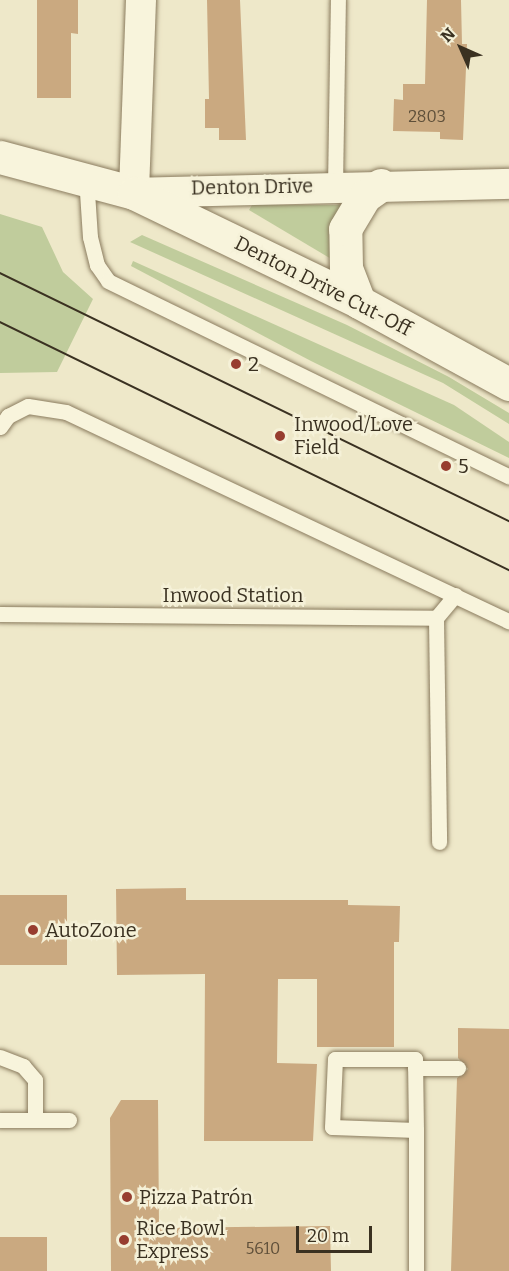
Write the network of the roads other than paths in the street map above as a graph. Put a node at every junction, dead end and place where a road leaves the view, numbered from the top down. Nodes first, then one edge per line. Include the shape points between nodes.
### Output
1 (141, 0) edge
2 (338, 0) edge
3 (0, 157) edge
4 (86, 177) junction
5 (509, 184) edge
6 (381, 185) junction
7 (335, 186) junction
8 (134, 192) junction
9 (359, 302) junction
10 (509, 384) edge
11 (0, 427) edge
12 (509, 477) edge
13 (454, 595) junction
14 (0, 614) edge
15 (436, 618) junction
16 (509, 621) edge
17 (439, 842) dead end
18 (0, 1056) edge
19 (415, 1068) junction
20 (458, 1068) dead end
21 (0, 1120) edge
22 (34, 1120) junction
23 (69, 1120) dead end
24 (416, 1130) junction
25 (416, 1271) edge

1 - 8 street
2 - 7 lane
3 - 4 main road, Denton Drive
4 - 8 main road, Denton Drive
4 - 12 lane via 90,237 97,265 108,281
5 - 6 street, Denton Drive
6 - 7 street, Denton Drive
6 - 9 main road via 365,196 345,230 343,249
7 - 8 street, Denton Drive
8 - 9 main road, Denton Drive Cut-Off
9 - 10 main road, Denton Drive Cut-Off
11 - 13 lane via 8,416 28,406 66,412
13 - 15 lane
13 - 16 lane
14 - 15 lane, Inwood Station
15 - 17 lane
18 - 22 lane via 22,1066 35,1080
19 - 20 lane
19 - 24 lane
19 - 24 lane via 415,1059 335,1059 332,1127
21 - 22 lane
22 - 23 lane
24 - 25 lane

